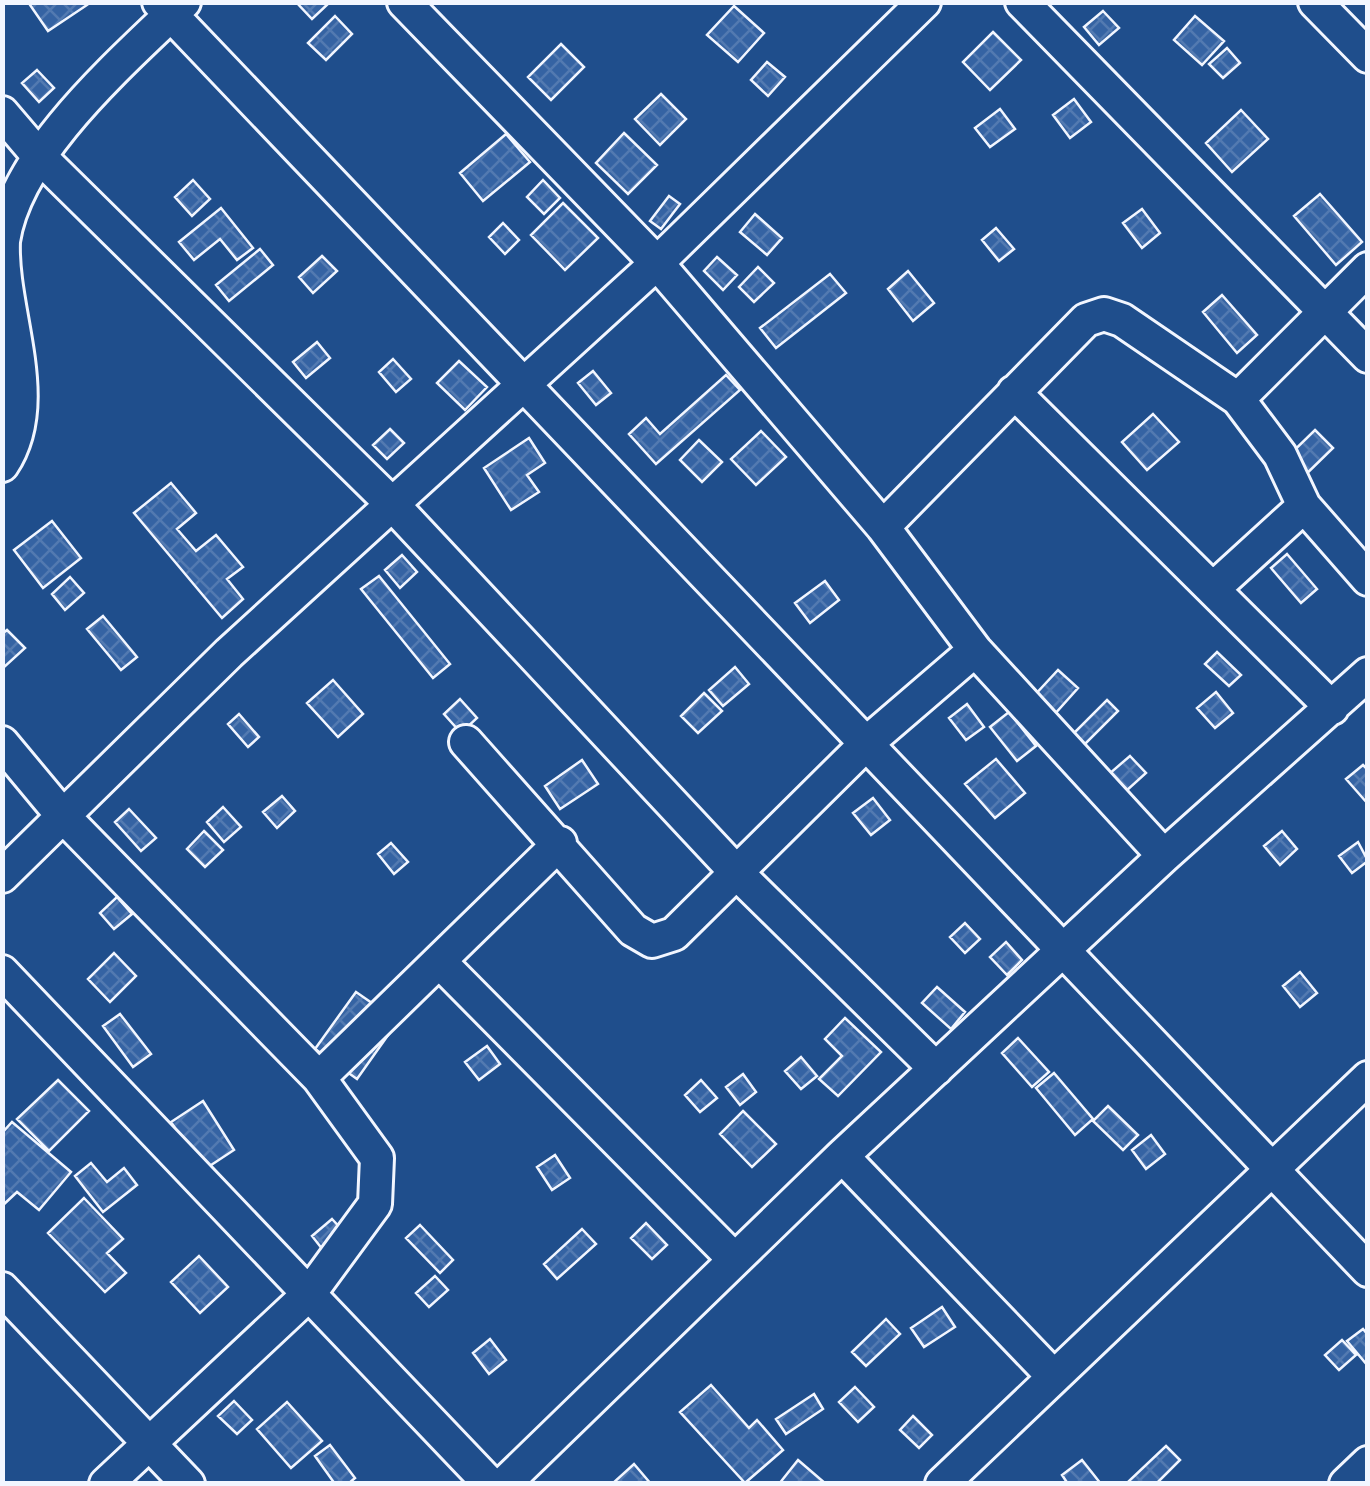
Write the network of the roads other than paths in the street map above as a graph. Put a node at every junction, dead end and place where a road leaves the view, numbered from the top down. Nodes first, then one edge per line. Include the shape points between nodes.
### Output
1 (404, 2) edge
2 (924, 2) edge
3 (1022, 2) edge
4 (1315, 2) edge
5 (171, 7) edge
6 (1368, 56) edge
7 (2, 114) edge
8 (38, 154) junction
9 (657, 263) junction
10 (1368, 270) edge
11 (1326, 312) junction
12 (1368, 356) edge
13 (525, 384) junction
14 (1014, 392) junction
15 (1238, 399) junction
16 (2, 464) edge
17 (393, 505) junction
18 (1304, 506) junction
19 (883, 527) junction
20 (1368, 579) edge
21 (1213, 589) junction
22 (975, 650) junction
23 (1368, 674) edge
24 (1332, 708) junction
25 (466, 742) dead end
26 (868, 742) junction
27 (2, 744) edge
28 (62, 815) junction
29 (560, 843) junction
30 (1164, 856) junction
31 (737, 873) junction
32 (2, 876) edge
33 (1066, 949) junction
34 (440, 961) junction
35 (2, 972) edge
36 (936, 1069) junction
37 (319, 1078) junction
38 (1368, 1078) edge
39 (842, 1156) junction
40 (1272, 1168) junction
41 (734, 1259) junction
42 (1368, 1270) edge
43 (2, 1288) edge
44 (309, 1294) junction
45 (1054, 1376) junction
46 (150, 1444) junction
47 (1368, 1463) edge
48 (106, 1484) edge
49 (188, 1484) edge
50 (490, 1484) edge
51 (504, 1484) edge
52 (942, 1484) edge
53 (1346, 1484) edge

1 - 9 street
2 - 9 street
3 - 11 street
4 - 6 street
5 - 8 street
5 - 13 street
7 - 8 street
8 - 16 street via 14,198 3,243 5,317 20,402 16,445
8 - 17 street
9 - 13 street
9 - 19 street
10 - 11 street
11 - 12 street
11 - 15 street
13 - 17 street
13 - 26 street
14 - 15 street via 1086,320 1104,314
14 - 19 street
14 - 21 street
15 - 18 street via 1280,455
17 - 28 street
17 - 31 street
18 - 20 street
18 - 21 street
19 - 22 street
21 - 24 street
22 - 26 street
22 - 30 street
23 - 24 street
24 - 30 street
25 - 29 street
26 - 31 street
26 - 33 street
27 - 28 street
28 - 32 street
28 - 37 street
29 - 31 street via 633,930 652,941 674,934
29 - 34 street
30 - 33 street
31 - 36 street
33 - 36 street
33 - 40 street
34 - 37 street
34 - 41 street
35 - 44 street
36 - 39 street
37 - 44 street via 377,1158 380,1184 375,1204
38 - 40 street
39 - 41 street
39 - 45 street
40 - 42 street
40 - 45 street
41 - 51 street
43 - 46 street
44 - 46 street
44 - 50 street
45 - 52 street
46 - 48 street
46 - 49 street
47 - 53 street

